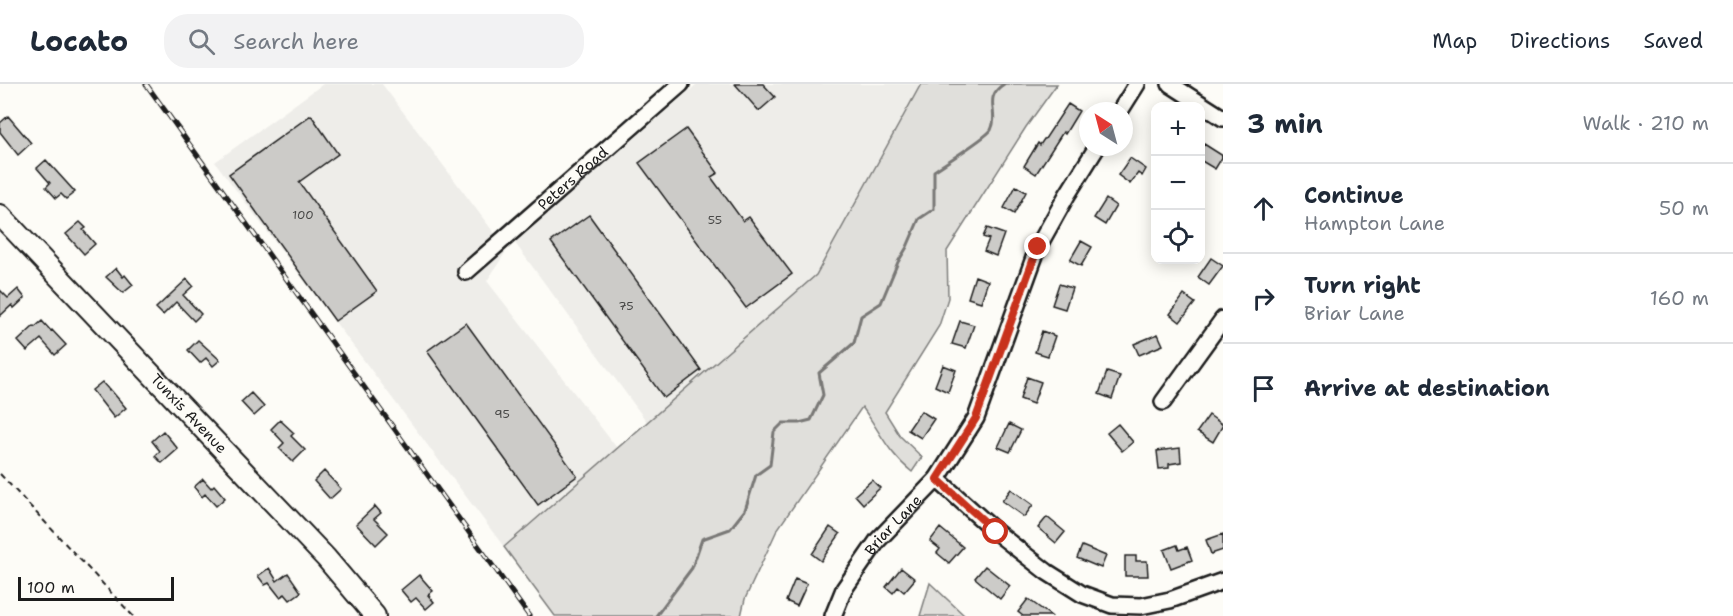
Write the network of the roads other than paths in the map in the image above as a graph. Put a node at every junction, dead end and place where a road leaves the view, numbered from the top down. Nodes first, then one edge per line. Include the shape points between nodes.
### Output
1 (681, 84) edge
2 (1137, 84) edge
3 (1170, 84) edge
4 (1126, 102) edge
5 (1223, 118) edge
6 (1091, 156) edge
7 (0, 215) edge
8 (466, 272) dead end
9 (1223, 319) edge
10 (1162, 402) dead end
11 (937, 479) junction
12 (1223, 581) edge
13 (375, 616) edge
14 (833, 616) edge

1 - 8 street, Peters Road
2 - 4 street
3 - 5 street
6 - 11 street, Briar Lane via 1038,247 976,418
7 - 13 main road, Tunxis Avenue via 326,558
9 - 10 street
11 - 12 street via 1047,572 1082,594 1112,605 1141,606 1170,600
11 - 14 street, Briar Lane via 878,540 844,589

